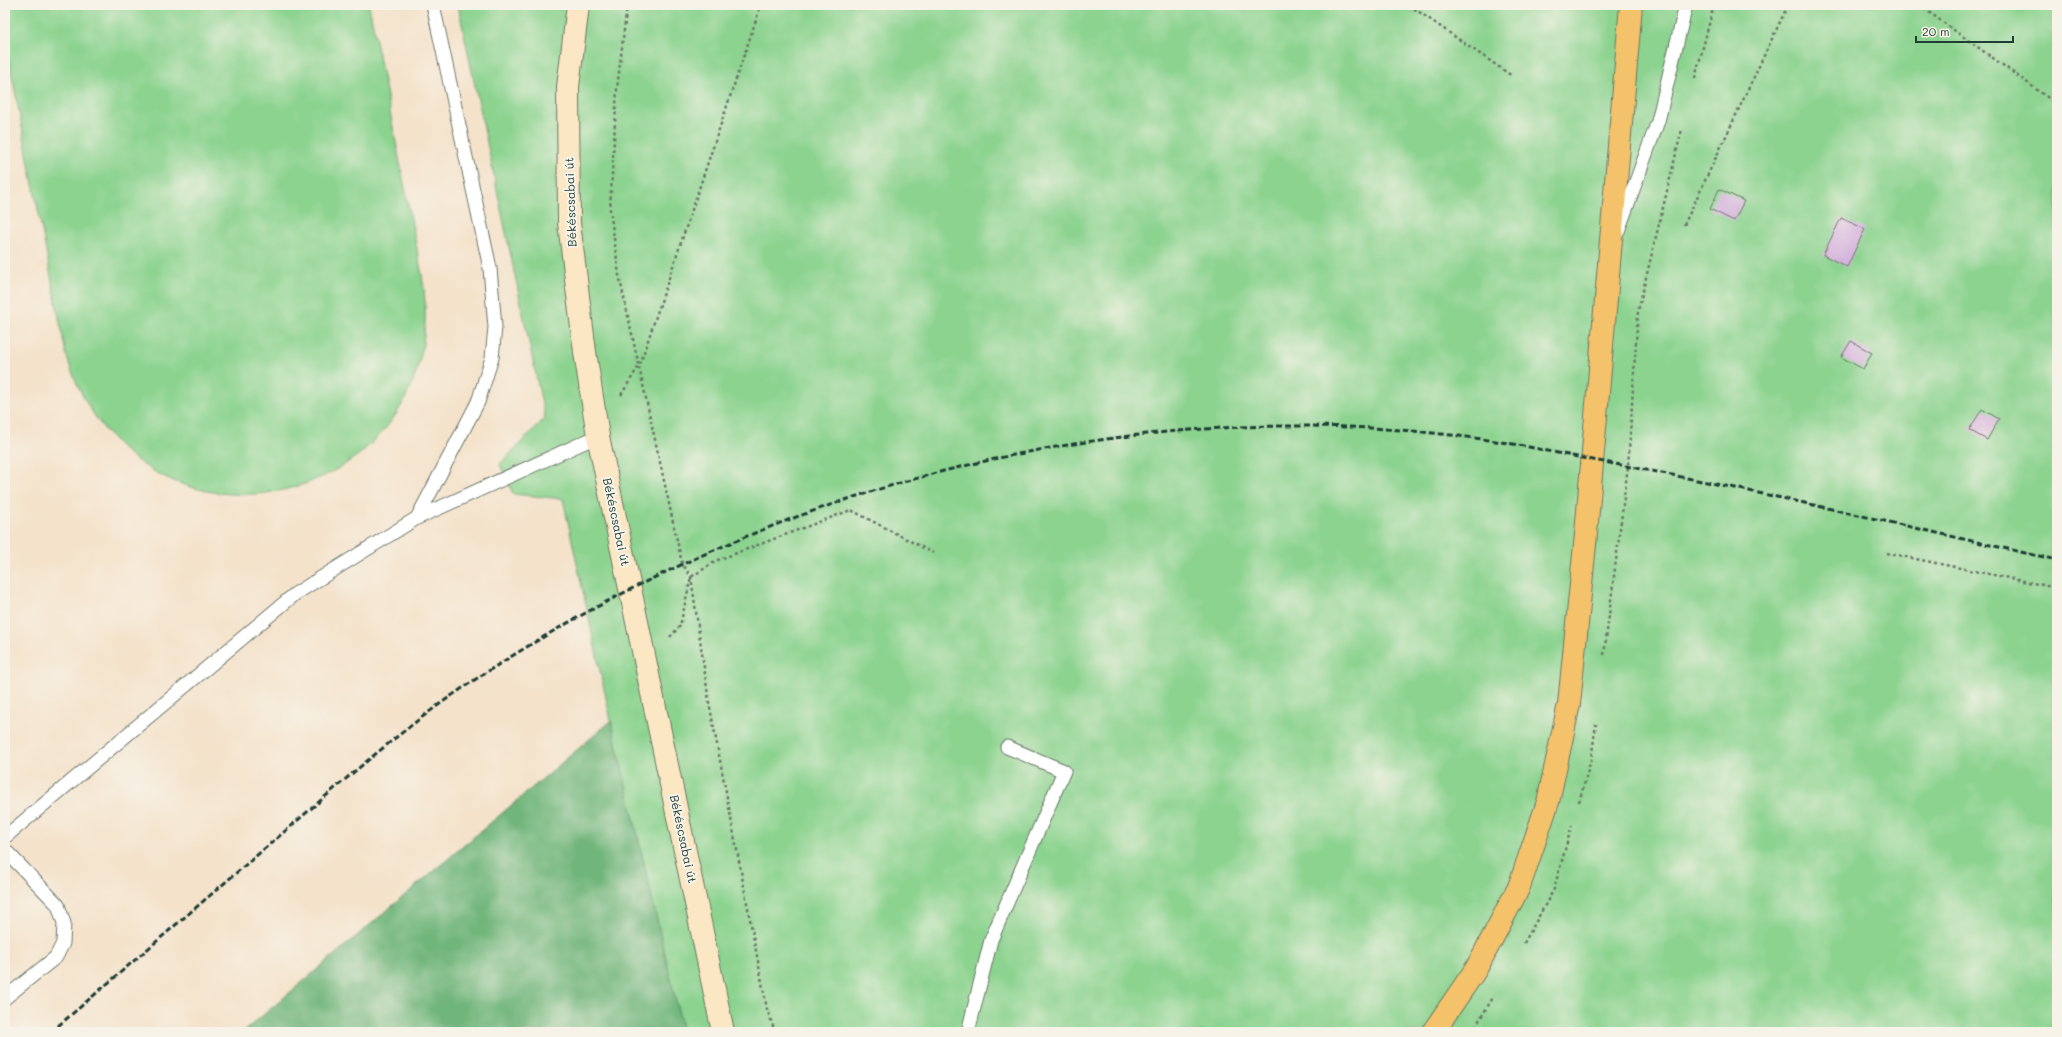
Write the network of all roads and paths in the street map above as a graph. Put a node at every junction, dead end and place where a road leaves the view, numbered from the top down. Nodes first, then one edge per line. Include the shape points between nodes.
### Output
1 (432, 5) edge
2 (578, 5) edge
3 (627, 5) edge
4 (761, 5) edge
5 (1409, 5) edge
6 (1631, 5) edge
7 (1686, 5) edge
8 (1788, 5) edge
9 (1919, 5) edge
10 (1512, 76) dead end
11 (2057, 104) edge
12 (1684, 225) dead end
13 (1608, 259) junction
14 (640, 364) junction
15 (620, 396) dead end
16 (598, 436) junction
17 (417, 518) junction
18 (1887, 553) dead end
19 (933, 554) dead end
20 (691, 577) junction
21 (2057, 588) edge
22 (646, 664) junction
23 (1007, 747) dead end
24 (5, 837) edge
25 (5, 850) edge
26 (5, 998) edge
27 (723, 1032) edge
28 (775, 1032) edge
29 (968, 1032) edge
30 (1433, 1032) edge

1 - 17 lane via 490,268 495,327 492,358 478,402
2 - 16 street, Békéscsabai út via 568,87 570,223
3 - 14 path via 617,89 610,209 619,275
4 - 14 path
5 - 10 path
6 - 13 main road
7 - 13 lane via 1658,121
8 - 12 path
9 - 11 path
13 - 30 main road via 1586,534 1569,704 1548,802 1519,886 1476,969
14 - 15 path
14 - 20 path via 682,563
16 - 17 lane
16 - 22 street, Békéscsabai út
17 - 24 lane via 295,594
18 - 21 path
19 - 20 path via 851,510 718,560
20 - 22 path via 680,626
20 - 28 path via 709,702 767,1009
22 - 27 street, Békéscsabai út
23 - 29 lane via 1064,771 991,940
25 - 26 lane via 58,905 64,923 63,943 56,957

